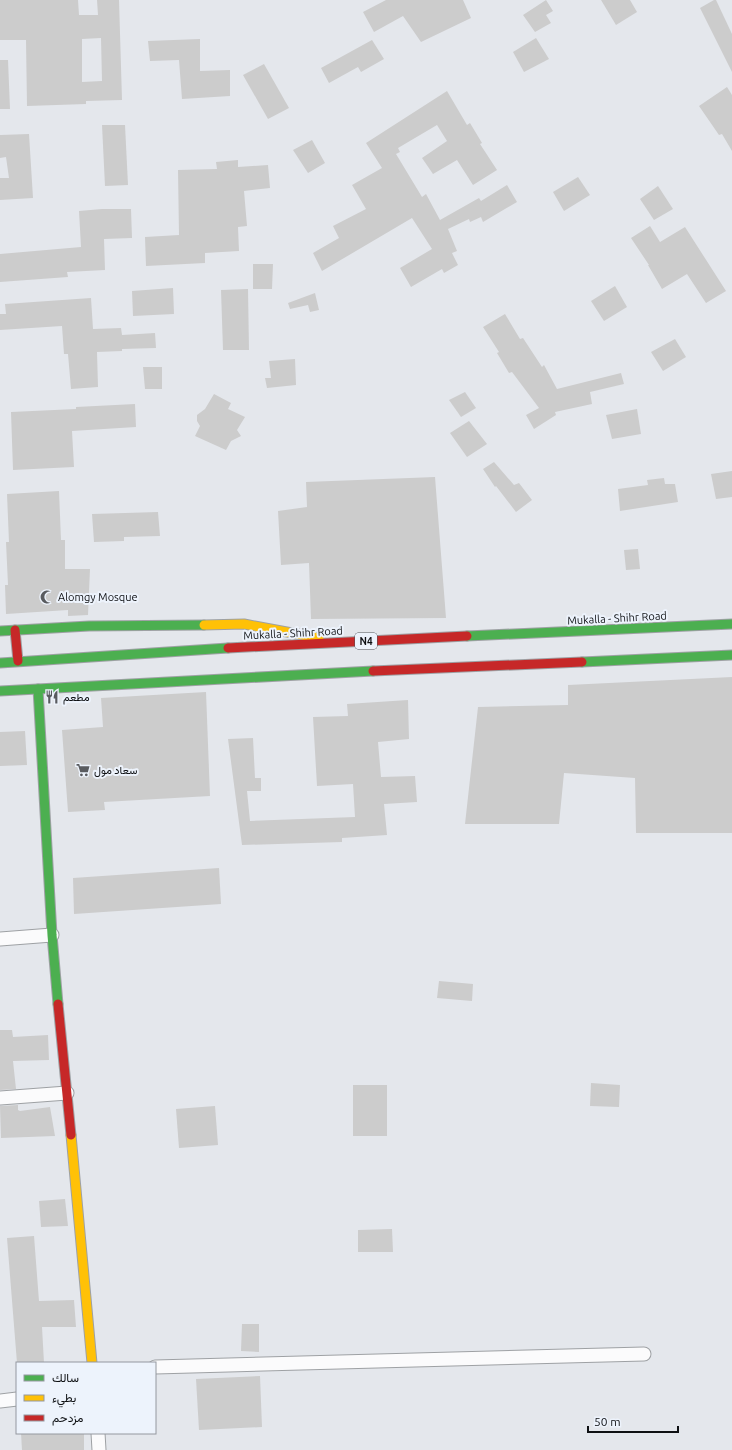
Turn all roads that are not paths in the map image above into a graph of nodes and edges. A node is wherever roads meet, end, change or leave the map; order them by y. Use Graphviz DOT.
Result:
graph roads {
  1 [pos="732,624"];
  2 [pos="15,630"];
  3 [pos="0,631"];
  4 [pos="340,642"];
  5 [pos="732,655"];
  6 [pos="18,661"];
  7 [pos="0,662"];
  8 [pos="38,686"];
  9 [pos="0,692"];
  10 [pos="52,935"];
  11 [pos="0,939"];
  12 [pos="67,1093"];
  13 [pos="0,1098"];
  14 [pos="644,1354"];
  15 [pos="92,1362"];
  16 [pos="156,1367"];
  17 [pos="16,1399"];
  18 [pos="0,1400"];
  19 [pos="98,1434"];
  20 [pos="99,1450"];
  1 -- 4 [label="main road, Mukalla - Shihr Road / N4"];
  2 -- 3 [label="main road"];
  2 -- 4 [label="main road"];
  2 -- 6 [label="main road"];
  4 -- 6 [label="main road, Mukalla - Shihr Road / N4"];
  5 -- 8 [label="main road"];
  6 -- 7 [label="main road, Mukalla - Shihr Road / N4"];
  8 -- 9 [label="main road"];
  8 -- 10 [label="main road"];
  10 -- 11 [label="street"];
  10 -- 12 [label="main road"];
  12 -- 13 [label="street"];
  12 -- 15 [label="main road"];
  14 -- 16 [label="street"];
  17 -- 18 [label="street"];
  19 -- 20 [label="street"];
}
